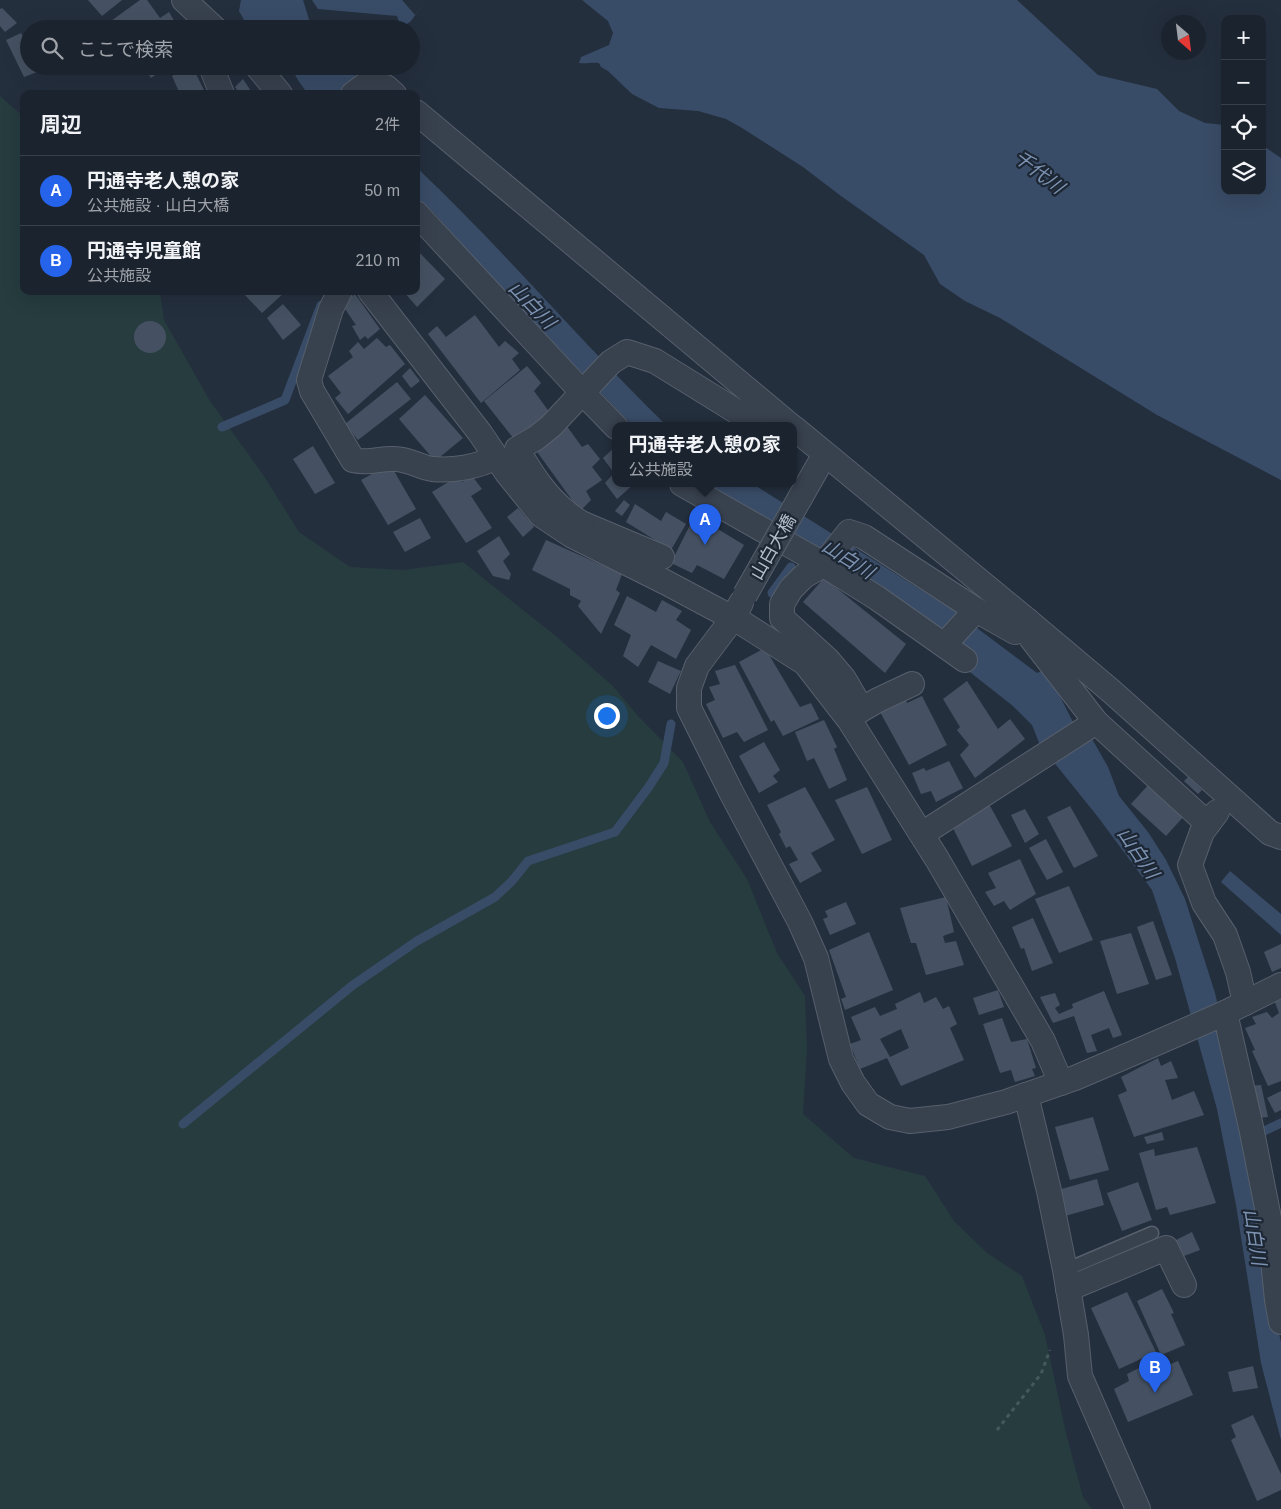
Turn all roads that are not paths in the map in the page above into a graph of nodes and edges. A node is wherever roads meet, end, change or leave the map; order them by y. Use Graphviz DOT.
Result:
graph roads {
  1 [pos="184,0"];
  2 [pos="205,20"];
  3 [pos="215,75"];
  4 [pos="264,75"];
  5 [pos="359,89"];
  6 [pos="220,90"];
  7 [pos="277,90"];
  8 [pos="389,90"];
  9 [pos="420,115"];
  10 [pos="420,217"];
  11 [pos="338,295"];
  12 [pos="373,295"];
  13 [pos="585,389"];
  14 [pos="612,422"];
  15 [pos="754,422"];
  16 [pos="785,422"];
  17 [pos="797,432"];
  18 [pos="825,454"];
  19 [pos="496,457"];
  20 [pos="687,487"];
  21 [pos="579,531"];
  22 [pos="662,557"];
  23 [pos="823,565"];
  24 [pos="976,610"];
  25 [pos="733,618"];
  26 [pos="1028,621"];
  27 [pos="944,645"];
  28 [pos="965,660"];
  29 [pos="912,684"];
  30 [pos="854,713"];
  31 [pos="1090,725"];
  32 [pos="1229,796"];
  33 [pos="1208,824"];
  34 [pos="922,834"];
  35 [pos="1281,837"];
  36 [pos="1281,985"];
  37 [pos="1230,1010"];
  38 [pos="1061,1083"];
  39 [pos="1026,1095"];
  40 [pos="1152,1233"];
  41 [pos="1066,1280"];
  42 [pos="1184,1285"];
  43 [pos="1281,1322"];
  44 [pos="1138,1509"];
  1 -- 2 [label="street"];
  3 -- 6 [label="street"];
  4 -- 7 [label="street"];
  5 -- 8 [label="street"];
  9 -- 16 [label="street"];
  10 -- 13 [label="street"];
  11 -- 19 [label="street"];
  12 -- 19 [label="street"];
  13 -- 14 [label="street"];
  13 -- 15 [label="street"];
  13 -- 21 [label="street"];
  17 -- 18 [label="street"];
  18 -- 25 [label="street, 山白大橋, bridge"];
  18 -- 26 [label="street"];
  19 -- 21 [label="street"];
  20 -- 23 [label="street"];
  21 -- 22 [label="street"];
  21 -- 25 [label="street"];
  23 -- 24 [label="street"];
  23 -- 27 [label="street"];
  23 -- 30 [label="street"];
  24 -- 26 [label="street"];
  24 -- 27 [label="street"];
  25 -- 30 [label="street"];
  25 -- 39 [label="street, 山白大橋"];
  26 -- 31 [label="street"];
  26 -- 32 [label="street"];
  27 -- 28 [label="street"];
  29 -- 30 [label="street"];
  30 -- 34 [label="street"];
  31 -- 33 [label="street"];
  31 -- 34 [label="street"];
  32 -- 33 [label="street"];
  32 -- 35 [label="street"];
  33 -- 37 [label="street"];
  34 -- 38 [label="street"];
  36 -- 37 [label="street, 山白大橋"];
  37 -- 38 [label="street, 山白大橋"];
  37 -- 43 [label="street"];
  38 -- 39 [label="street, 山白大橋"];
  39 -- 41 [label="street"];
  40 -- 41 [label="lane"];
  41 -- 42 [label="street"];
  41 -- 44 [label="street"];
}
